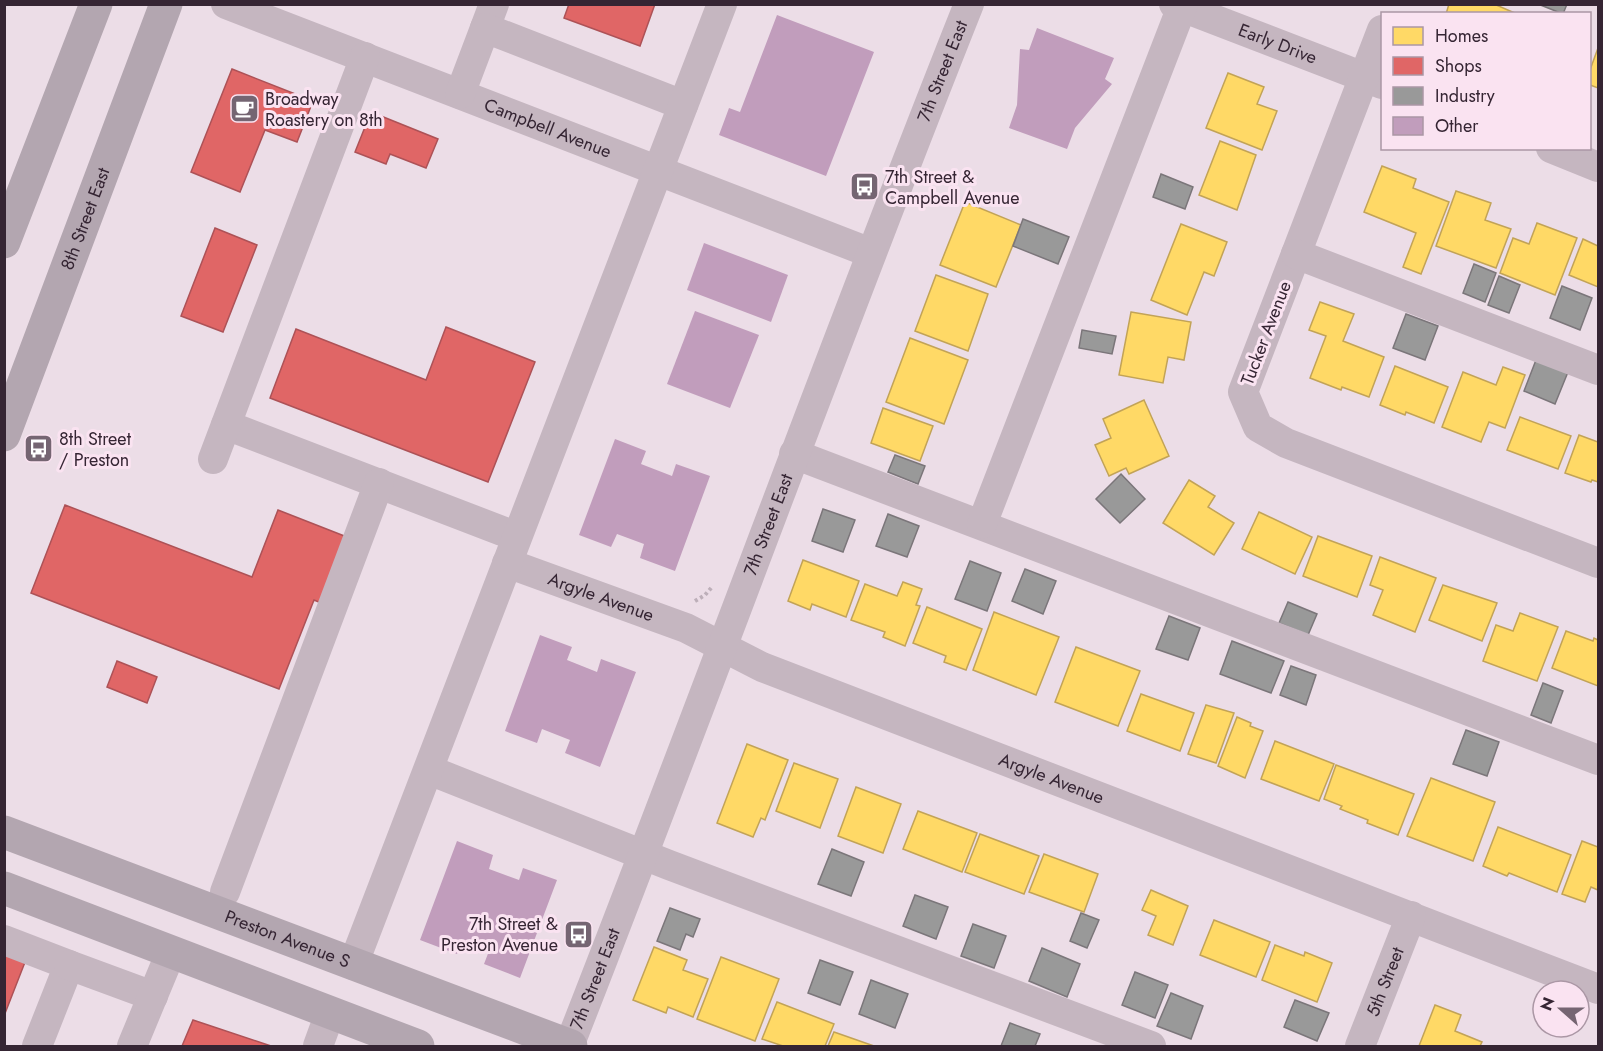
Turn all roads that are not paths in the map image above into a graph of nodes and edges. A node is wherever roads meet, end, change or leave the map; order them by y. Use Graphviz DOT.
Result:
graph roads {
  1 [pos="96,4"];
  2 [pos="166,4"];
  3 [pos="226,4"];
  4 [pos="722,4"];
  5 [pos="969,4"];
  6 [pos="1179,5"];
  7 [pos="490,16"];
  8 [pos="1381,41"];
  9 [pos="365,57"];
  10 [pos="1374,81"];
  11 [pos="460,94"];
  12 [pos="683,105"];
  13 [pos="1556,150"];
  14 [pos="1599,167"];
  15 [pos="659,171"];
  16 [pos="4,242"];
  17 [pos="871,253"];
  18 [pos="1296,254"];
  19 [pos="1599,370"];
  20 [pos="226,425"];
  21 [pos="4,435"];
  22 [pos="794,454"];
  23 [pos="213,459"];
  24 [pos="379,483"];
  25 [pos="982,524"];
  26 [pos="502,531"];
  27 [pos="507,563"];
  28 [pos="1599,563"];
  29 [pos="722,647"];
  30 [pos="1599,760"];
  31 [pos="429,770"];
  32 [pos="4,832"];
  33 [pos="643,855"];
  34 [pos="4,888"];
  35 [pos="225,892"];
  36 [pos="1411,916"];
  37 [pos="4,940"];
  38 [pos="171,952"];
  39 [pos="69,965"];
  40 [pos="353,965"];
  41 [pos="1599,989"];
  42 [pos="153,996"];
  43 [pos="330,1013"];
  44 [pos="570,1046"];
  45 [pos="37,1047"];
  46 [pos="132,1047"];
  47 [pos="318,1047"];
  48 [pos="418,1047"];
  49 [pos="1151,1047"];
  50 [pos="1360,1047"];
  1 -- 16 [label="main road"];
  2 -- 21 [label="main road, 8th Street East"];
  3 -- 9 [label="street, Campbell Avenue"];
  4 -- 12 [label="street"];
  5 -- 17 [label="street, 7th Street East"];
  6 -- 10 [label="street, Early Drive"];
  6 -- 25 [label="street"];
  7 -- 11 [label="street"];
  7 -- 12 [label="street"];
  8 -- 10 [label="street, Tucker Avenue"];
  9 -- 11 [label="street, Campbell Avenue"];
  9 -- 20 [label="street"];
  10 -- 18 [label="street, Tucker Avenue"];
  11 -- 15 [label="street, Campbell Avenue"];
  12 -- 15 [label="street"];
  13 -- 14 [label="street"];
  15 -- 17 [label="street, Campbell Avenue"];
  15 -- 27 [label="street"];
  17 -- 22 [label="street, 7th Street East"];
  18 -- 19 [label="street"];
  18 -- 28 [label="street, Tucker Avenue"];
  20 -- 23 [label="street"];
  20 -- 24 [label="street"];
  22 -- 25 [label="street"];
  22 -- 29 [label="street, 7th Street East"];
  24 -- 26 [label="street"];
  24 -- 35 [label="street"];
  25 -- 30 [label="street"];
  27 -- 29 [label="street, Argyle Avenue"];
  27 -- 31 [label="street"];
  29 -- 33 [label="street, 7th Street East"];
  29 -- 36 [label="street, Argyle Avenue"];
  31 -- 33 [label="street"];
  31 -- 40 [label="street"];
  32 -- 40 [label="main road, Preston Avenue S"];
  33 -- 44 [label="street, 7th Street East"];
  33 -- 49 [label="street"];
  34 -- 38 [label="main road"];
  36 -- 41 [label="street, Argyle Avenue"];
  36 -- 50 [label="street, 5th Street"];
  37 -- 39 [label="street"];
  38 -- 42 [label="street"];
  38 -- 43 [label="main road"];
  39 -- 42 [label="street"];
  39 -- 45 [label="street"];
  40 -- 44 [label="main road, Preston Avenue S"];
  42 -- 46 [label="street"];
  43 -- 47 [label="street"];
  43 -- 48 [label="main road"];
}
